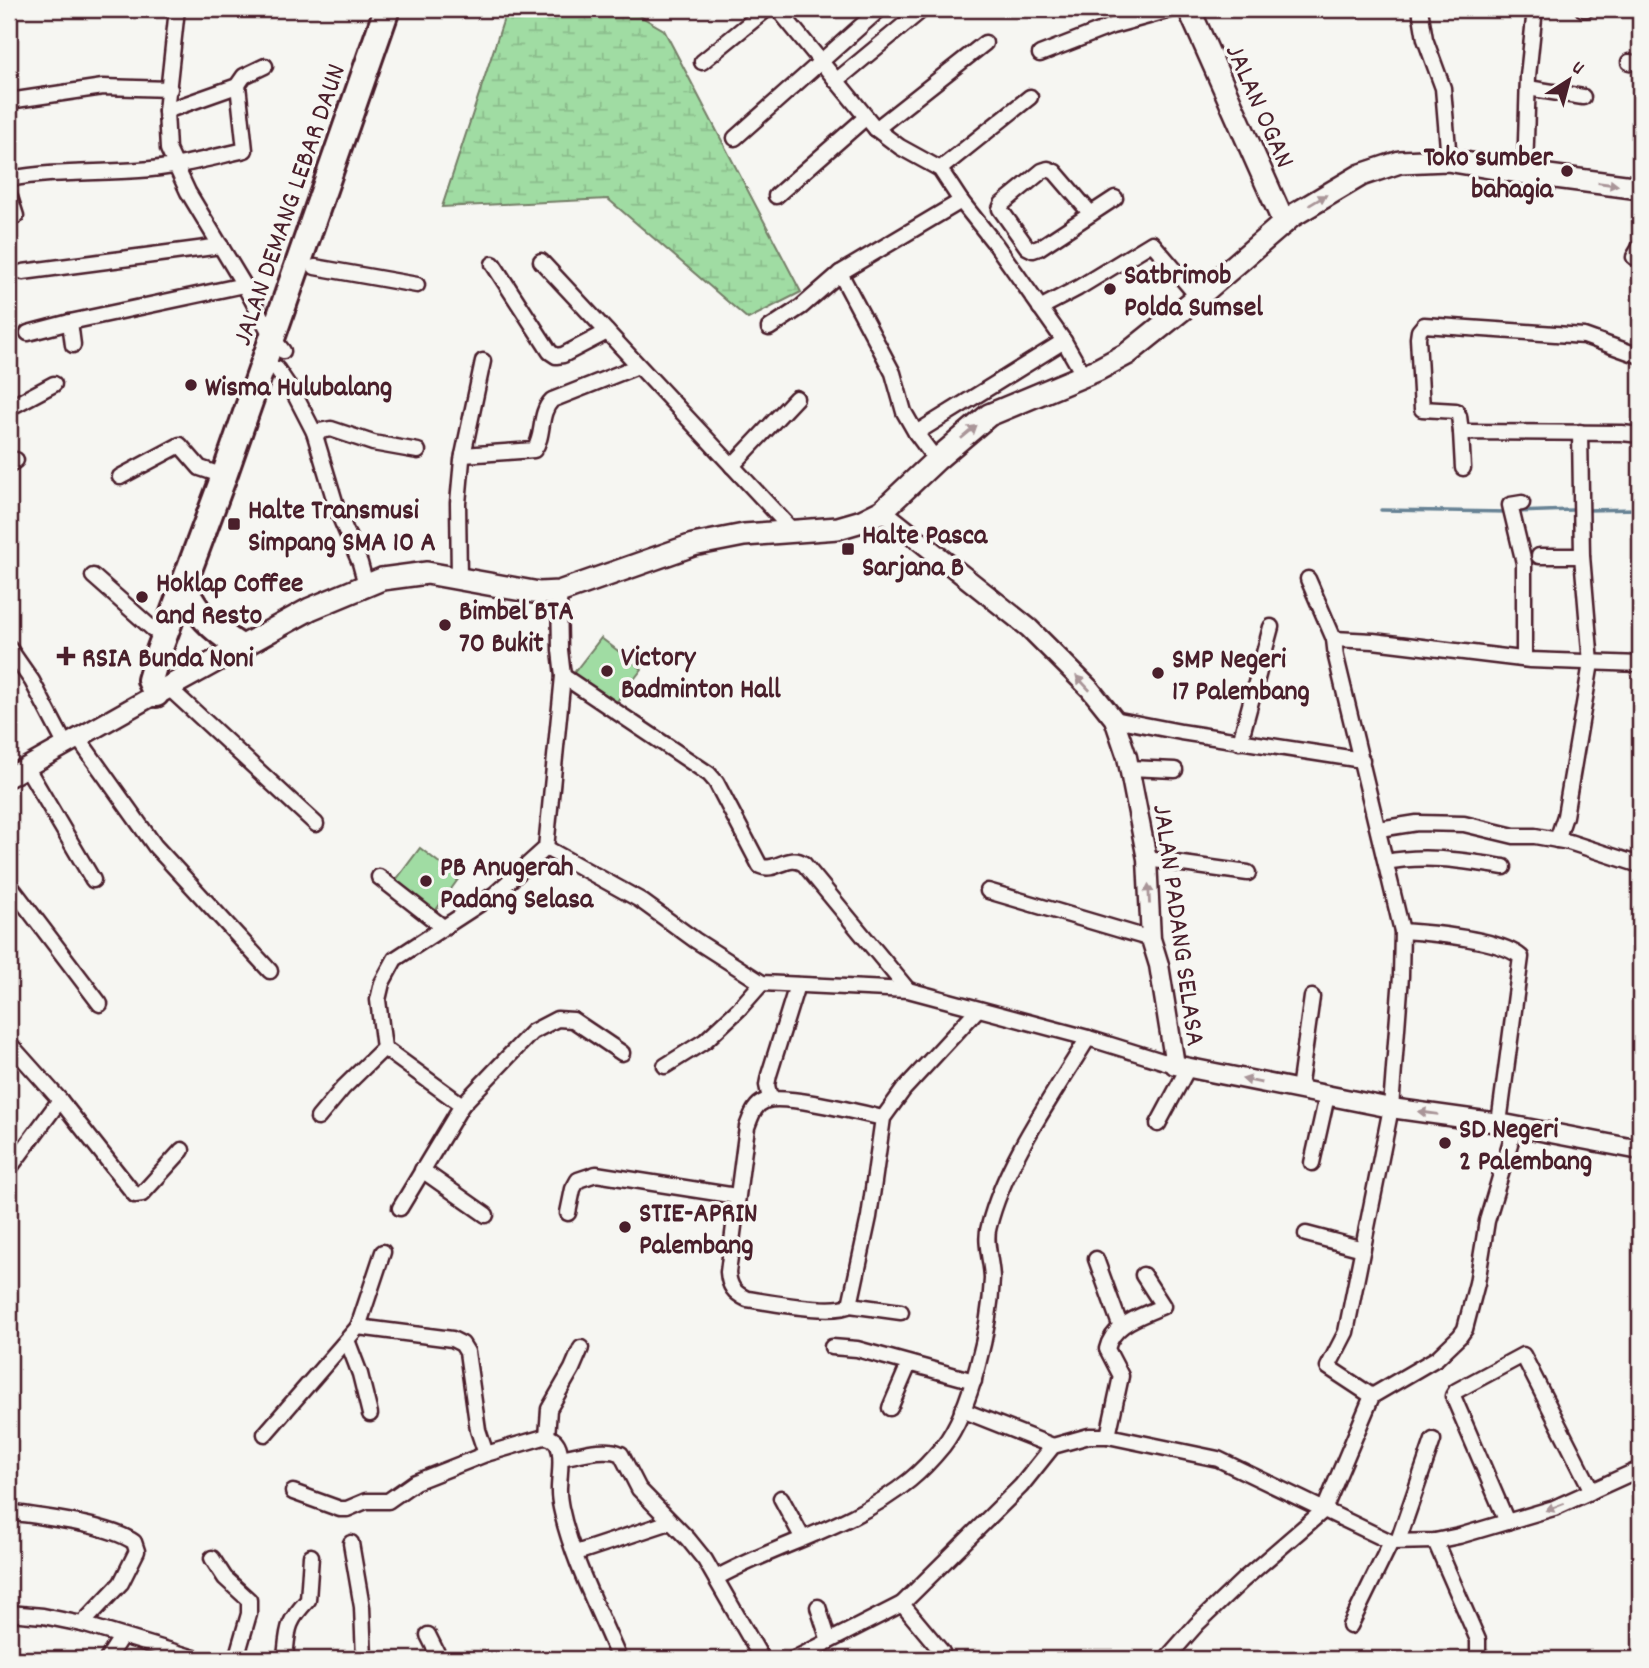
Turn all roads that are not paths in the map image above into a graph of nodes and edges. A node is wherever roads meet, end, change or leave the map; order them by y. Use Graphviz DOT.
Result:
graph roads {
  1 [pos="177,9"];
  2 [pos="387,9"];
  3 [pos="402,9"];
  4 [pos="767,9"];
  5 [pos="778,9"];
  6 [pos="880,9"];
  7 [pos="923,9"];
  8 [pos="1174,9"];
  9 [pos="1189,9"];
  10 [pos="1420,9"];
  11 [pos="1535,9"];
  12 [pos="985,44"];
  13 [pos="1040,54"];
  14 [pos="819,61"];
  15 [pos="702,62"];
  16 [pos="265,66"];
  17 [pos="836,81"];
  18 [pos="239,85"];
  19 [pos="1528,88"];
  20 [pos="170,89"];
  21 [pos="1030,97"];
  22 [pos="1583,97"];
  23 [pos="9,101"];
  24 [pos="166,111"];
  25 [pos="865,118"];
  26 [pos="876,130"];
  27 [pos="735,138"];
  28 [pos="1450,160"];
  29 [pos="176,166"];
  30 [pos="940,169"];
  31 [pos="1525,173"];
  32 [pos="9,179"];
  33 [pos="1640,188"];
  34 [pos="9,194"];
  35 [pos="776,197"];
  36 [pos="1115,198"];
  37 [pos="961,201"];
  38 [pos="1091,214"];
  39 [pos="16,216"];
  40 [pos="1284,223"];
  41 [pos="1015,231"];
  42 [pos="996,245"];
  43 [pos="221,246"];
  44 [pos="541,261"];
  45 [pos="492,264"];
  46 [pos="315,267"];
  47 [pos="23,272"];
  48 [pos="840,273"];
  49 [pos="244,285"];
  50 [pos="417,285"];
  51 [pos="1198,297"];
  52 [pos="1040,308"];
  53 [pos="69,322"];
  54 [pos="769,328"];
  55 [pos="607,332"];
  56 [pos="28,333"];
  57 [pos="1064,341"];
  58 [pos="73,345"];
  59 [pos="277,353"];
  60 [pos="1640,356"];
  61 [pos="483,361"];
  62 [pos="638,366"];
  63 [pos="1084,376"];
  64 [pos="54,384"];
  65 [pos="796,398"];
  66 [pos="9,408"];
  67 [pos="314,432"];
  68 [pos="1461,432"];
  69 [pos="1580,432"];
  70 [pos="916,433"];
  71 [pos="1640,435"];
  72 [pos="418,451"];
  73 [pos="463,455"];
  74 [pos="936,460"];
  75 [pos="732,466"];
  76 [pos="1463,468"];
  77 [pos="224,476"];
  78 [pos="120,477"];
  79 [pos="1522,503"];
  80 [pos="882,511"];
  81 [pos="792,530"];
  82 [pos="1539,556"];
  83 [pos="1582,556"];
  84 [pos="93,576"];
  85 [pos="459,578"];
  86 [pos="1308,579"];
  87 [pos="366,585"];
  88 [pos="559,592"];
  89 [pos="190,598"];
  90 [pos="1271,627"];
  91 [pos="163,639"];
  92 [pos="1334,639"];
  93 [pos="9,648"];
  94 [pos="242,648"];
  95 [pos="1524,659"];
  96 [pos="1591,663"];
  97 [pos="1640,664"];
  98 [pos="563,676"];
  99 [pos="162,691"];
  100 [pos="1114,719"];
  101 [pos="72,742"];
  102 [pos="1240,742"];
  103 [pos="1362,760"];
  104 [pos="27,768"];
  105 [pos="1129,768"];
  106 [pos="1175,769"];
  107 [pos="9,777"];
  108 [pos="316,824"];
  109 [pos="1379,830"];
  110 [pos="1557,840"];
  111 [pos="547,848"];
  112 [pos="1147,859"];
  113 [pos="1386,863"];
  114 [pos="1640,865"];
  115 [pos="1504,867"];
  116 [pos="1248,873"];
  117 [pos="379,877"];
  118 [pos="93,880"];
  119 [pos="9,884"];
  120 [pos="988,891"];
  121 [pos="443,927"];
  122 [pos="1402,930"];
  123 [pos="1151,939"];
  124 [pos="270,971"];
  125 [pos="762,983"];
  126 [pos="797,985"];
  127 [pos="908,990"];
  128 [pos="1312,998"];
  129 [pos="100,1004"];
  130 [pos="978,1009"];
  131 [pos="1087,1038"];
  132 [pos="384,1048"];
  133 [pos="11,1050"];
  134 [pos="622,1053"];
  135 [pos="665,1066"];
  136 [pos="1182,1066"];
  137 [pos="1299,1090"];
  138 [pos="1327,1096"];
  139 [pos="770,1099"];
  140 [pos="60,1100"];
  141 [pos="462,1105"];
  142 [pos="1391,1108"];
  143 [pos="318,1118"];
  144 [pos="883,1118"];
  145 [pos="1158,1124"];
  146 [pos="1507,1125"];
  147 [pos="182,1150"];
  148 [pos="1640,1150"];
  149 [pos="1312,1163"];
  150 [pos="9,1169"];
  151 [pos="422,1170"];
  152 [pos="736,1196"];
  153 [pos="400,1208"];
  154 [pos="568,1213"];
  155 [pos="486,1215"];
  156 [pos="1306,1234"];
  157 [pos="1363,1249"];
  158 [pos="383,1252"];
  159 [pos="1096,1259"];
  160 [pos="1143,1275"];
  161 [pos="850,1305"];
  162 [pos="901,1312"];
  163 [pos="1120,1325"];
  164 [pos="358,1327"];
  165 [pos="347,1339"];
  166 [pos="832,1347"];
  167 [pos="581,1348"];
  168 [pos="909,1364"];
  169 [pos="974,1381"];
  170 [pos="1371,1396"];
  171 [pos="890,1408"];
  172 [pos="962,1410"];
  173 [pos="370,1414"];
  174 [pos="265,1434"];
  175 [pos="1108,1436"];
  176 [pos="547,1437"];
  177 [pos="1433,1440"];
  178 [pos="1053,1446"];
  179 [pos="486,1454"];
  180 [pos="561,1458"];
  181 [pos="1640,1469"];
  182 [pos="1592,1491"];
  183 [pos="293,1492"];
  184 [pos="781,1498"];
  185 [pos="1324,1510"];
  186 [pos="9,1512"];
  187 [pos="670,1522"];
  188 [pos="1507,1522"];
  189 [pos="802,1537"];
  190 [pos="1394,1541"];
  191 [pos="1435,1541"];
  192 [pos="351,1543"];
  193 [pos="576,1553"];
  194 [pos="311,1556"];
  195 [pos="212,1558"];
  196 [pos="716,1578"];
  197 [pos="902,1604"];
  198 [pos="818,1607"];
  199 [pos="9,1613"];
  200 [pos="82,1624"];
  201 [pos="1350,1626"];
  202 [pos="428,1635"];
  203 [pos="121,1637"];
  204 [pos="829,1641"];
  205 [pos="942,1652"];
  206 [pos="107,1659"];
  207 [pos="198,1659"];
  208 [pos="236,1659"];
  209 [pos="285,1659"];
  210 [pos="364,1659"];
  211 [pos="440,1659"];
  212 [pos="619,1659"];
  213 [pos="762,1659"];
  214 [pos="794,1659"];
  215 [pos="1166,1659"];
  216 [pos="1478,1659"];
  1 -- 20 [label="street"];
  2 -- 59 [label="highway, JALAN DEMANG LEBAR DAUN"];
  3 -- 46 [label="highway, JALAN DEMANG LEBAR DAUN"];
  4 -- 15 [label="street"];
  5 -- 14 [label="street"];
  6 -- 14 [label="street"];
  7 -- 17 [label="street"];
  8 -- 13 [label="street"];
  9 -- 40 [label="main road, JALAN OGAN"];
  10 -- 28 [label="street"];
  11 -- 19 [label="street"];
  12 -- 26 [label="street"];
  14 -- 17 [label="street"];
  14 -- 27 [label="street"];
  16 -- 18 [label="street"];
  17 -- 25 [label="street"];
  18 -- 24 [label="street"];
  18 -- 29 [label="street"];
  19 -- 22 [label="street"];
  19 -- 31 [label="street"];
  20 -- 23 [label="street"];
  20 -- 24 [label="street"];
  21 -- 30 [label="street"];
  24 -- 29 [label="street"];
  25 -- 26 [label="street"];
  25 -- 35 [label="street"];
  26 -- 30 [label="street"];
  28 -- 31 [label="main road"];
  40 -- 28 [label="main road, one-way"];
  29 -- 32 [label="street"];
  29 -- 43 [label="street"];
  30 -- 37 [label="street"];
  31 -- 33 [label="main road, one-way"];
  34 -- 39 [label="street"];
  36 -- 38 [label="street"];
  37 -- 42 [label="street"];
  37 -- 48 [label="street"];
  38 -- 41 [label="street"];
  38 -- 41 [label="street"];
  40 -- 51 [label="main road"];
  41 -- 42 [label="street"];
  42 -- 52 [label="street"];
  43 -- 47 [label="street"];
  43 -- 49 [label="street"];
  44 -- 55 [label="street"];
  45 -- 55 [label="street"];
  46 -- 50 [label="street"];
  46 -- 59 [label="highway, JALAN DEMANG LEBAR DAUN"];
  48 -- 54 [label="street"];
  48 -- 70 [label="street"];
  49 -- 53 [label="street"];
  49 -- 59 [label="street"];
  51 -- 52 [label="street"];
  51 -- 63 [label="main road"];
  52 -- 57 [label="street"];
  53 -- 56 [label="street"];
  53 -- 58 [label="street"];
  55 -- 62 [label="street"];
  57 -- 63 [label="street"];
  57 -- 70 [label="street"];
  59 -- 67 [label="street"];
  59 -- 77 [label="highway, JALAN DEMANG LEBAR DAUN"];
  59 -- 89 [label="highway, JALAN DEMANG LEBAR DAUN"];
  60 -- 68 [label="street"];
  61 -- 73 [label="street"];
  62 -- 73 [label="street"];
  62 -- 75 [label="street"];
  74 -- 63 [label="main road, one-way"];
  64 -- 66 [label="street"];
  65 -- 75 [label="street"];
  67 -- 72 [label="street"];
  67 -- 87 [label="street"];
  68 -- 69 [label="street"];
  68 -- 76 [label="street"];
  69 -- 71 [label="street"];
  69 -- 83 [label="street"];
  70 -- 74 [label="street"];
  73 -- 85 [label="street"];
  74 -- 80 [label="main road"];
  75 -- 81 [label="street"];
  77 -- 78 [label="street"];
  77 -- 91 [label="highway, JALAN DEMANG LEBAR DAUN"];
  79 -- 95 [label="street"];
  80 -- 81 [label="main road"];
  100 -- 80 [label="street, JALAN PADANG SELASA, one-way"];
  81 -- 88 [label="main road"];
  82 -- 83 [label="street"];
  83 -- 96 [label="street"];
  84 -- 91 [label="street"];
  85 -- 87 [label="main road"];
  85 -- 88 [label="main road"];
  86 -- 92 [label="street"];
  87 -- 94 [label="main road"];
  88 -- 98 [label="street"];
  89 -- 94 [label="highway"];
  89 -- 99 [label="highway, JALAN DEMANG LEBAR DAUN"];
  90 -- 102 [label="street"];
  91 -- 99 [label="highway, JALAN DEMANG LEBAR DAUN"];
  92 -- 95 [label="street"];
  92 -- 103 [label="street"];
  93 -- 101 [label="street"];
  94 -- 99 [label="main road"];
  95 -- 96 [label="street"];
  96 -- 97 [label="street"];
  96 -- 110 [label="street"];
  98 -- 111 [label="street"];
  98 -- 127 [label="street"];
  99 -- 101 [label="street"];
  99 -- 108 [label="street"];
  100 -- 102 [label="street"];
  100 -- 105 [label="street, JALAN PADANG SELASA"];
  101 -- 104 [label="street"];
  101 -- 124 [label="street"];
  102 -- 103 [label="street"];
  103 -- 109 [label="street"];
  104 -- 107 [label="street"];
  104 -- 118 [label="street"];
  105 -- 106 [label="street"];
  105 -- 112 [label="street, JALAN PADANG SELASA"];
  109 -- 110 [label="street"];
  109 -- 113 [label="street"];
  110 -- 114 [label="street"];
  111 -- 121 [label="street"];
  111 -- 125 [label="street"];
  112 -- 116 [label="street"];
  123 -- 112 [label="street, JALAN PADANG SELASA, one-way"];
  113 -- 115 [label="street"];
  113 -- 122 [label="street"];
  117 -- 121 [label="street"];
  119 -- 129 [label="street"];
  120 -- 123 [label="street"];
  121 -- 132 [label="street"];
  122 -- 142 [label="street"];
  122 -- 146 [label="street"];
  123 -- 136 [label="street, JALAN PADANG SELASA"];
  125 -- 126 [label="street"];
  125 -- 135 [label="street"];
  126 -- 127 [label="street"];
  126 -- 139 [label="street"];
  127 -- 130 [label="street"];
  128 -- 137 [label="street"];
  130 -- 131 [label="street"];
  130 -- 144 [label="street"];
  131 -- 136 [label="street"];
  131 -- 169 [label="street"];
  132 -- 141 [label="street"];
  132 -- 143 [label="street"];
  133 -- 140 [label="street"];
  134 -- 141 [label="street"];
  137 -- 136 [label="street, JALAN PADANG SELASA, one-way"];
  136 -- 145 [label="street"];
  137 -- 138 [label="street, JALAN PADANG SELASA"];
  138 -- 142 [label="street, JALAN PADANG SELASA"];
  138 -- 149 [label="street"];
  139 -- 144 [label="street"];
  139 -- 152 [label="street"];
  140 -- 147 [label="street"];
  140 -- 150 [label="street"];
  141 -- 151 [label="street"];
  146 -- 142 [label="street, JALAN PADANG SELASA, one-way"];
  142 -- 157 [label="street"];
  144 -- 161 [label="street"];
  146 -- 148 [label="street, JALAN PADANG SELASA"];
  146 -- 170 [label="street"];
  151 -- 153 [label="street"];
  151 -- 155 [label="street"];
  152 -- 154 [label="street"];
  152 -- 161 [label="street"];
  156 -- 157 [label="street"];
  157 -- 170 [label="street"];
  158 -- 164 [label="street"];
  159 -- 163 [label="street"];
  160 -- 163 [label="street"];
  161 -- 162 [label="street"];
  163 -- 175 [label="street"];
  164 -- 165 [label="street"];
  164 -- 179 [label="street"];
  165 -- 173 [label="street"];
  165 -- 174 [label="street"];
  166 -- 168 [label="street"];
  167 -- 176 [label="street"];
  168 -- 169 [label="street"];
  168 -- 171 [label="street"];
  169 -- 172 [label="street"];
  170 -- 185 [label="street"];
  172 -- 178 [label="street"];
  172 -- 189 [label="street"];
  175 -- 178 [label="street"];
  175 -- 185 [label="street"];
  176 -- 179 [label="street"];
  176 -- 180 [label="street"];
  177 -- 190 [label="street"];
  178 -- 197 [label="street"];
  179 -- 183 [label="street"];
  180 -- 187 [label="street"];
  180 -- 193 [label="street"];
  181 -- 182 [label="street"];
  182 -- 188 [label="street, one-way"];
  182 -- 188 [label="street"];
  184 -- 189 [label="street"];
  185 -- 190 [label="street"];
  185 -- 215 [label="street"];
  186 -- 200 [label="street"];
  187 -- 193 [label="street"];
  187 -- 196 [label="street"];
  188 -- 191 [label="street"];
  189 -- 196 [label="street"];
  190 -- 191 [label="street"];
  190 -- 201 [label="street"];
  191 -- 216 [label="street"];
  192 -- 210 [label="street"];
  193 -- 212 [label="street"];
  194 -- 209 [label="street"];
  195 -- 208 [label="street"];
  196 -- 213 [label="street"];
  197 -- 204 [label="street"];
  197 -- 205 [label="street"];
  198 -- 204 [label="street"];
  199 -- 200 [label="street"];
  200 -- 203 [label="street"];
  202 -- 211 [label="street"];
  203 -- 206 [label="street"];
  203 -- 207 [label="street"];
  204 -- 214 [label="street"];
}
